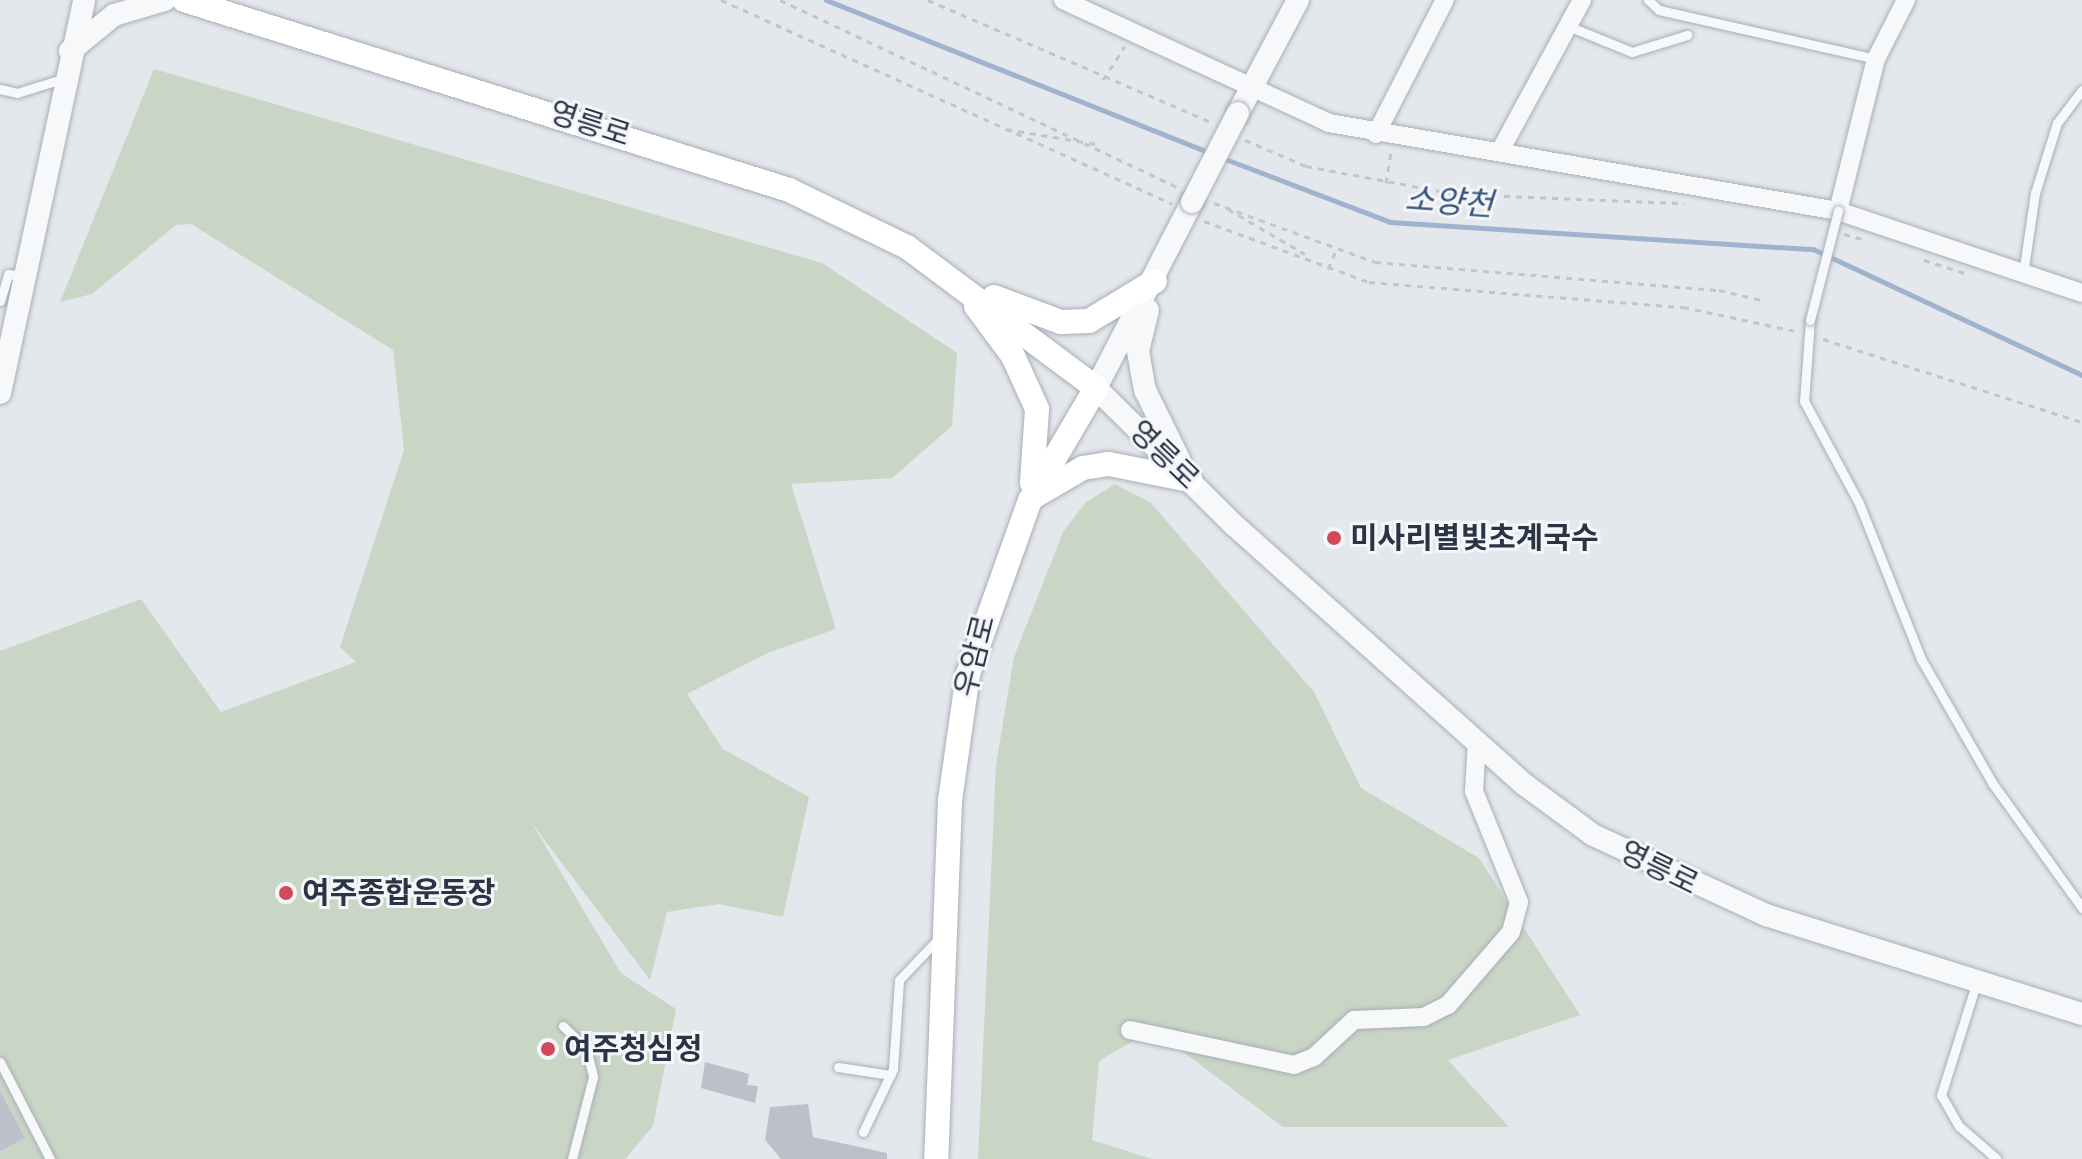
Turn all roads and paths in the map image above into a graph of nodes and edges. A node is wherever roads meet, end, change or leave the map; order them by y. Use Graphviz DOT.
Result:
graph roads {
  1 [pos="84,0"];
  2 [pos="165,0"];
  3 [pos="184,0"];
  4 [pos="721,0"];
  5 [pos="780,0"];
  6 [pos="1063,0"];
  7 [pos="1298,0"];
  8 [pos="1445,0"];
  9 [pos="1582,0"];
  10 [pos="1648,0"];
  11 [pos="1906,0"];
  12 [pos="1096,7"];
  13 [pos="1568,26"];
  14 [pos="1134,32"];
  15 [pos="1687,35"];
  16 [pos="69,52"];
  17 [pos="1876,59"];
  18 [pos="62,79"];
  19 [pos="1103,80"];
  20 [pos="1252,88"];
  21 [pos="0,89"];
  22 [pos="2082,90"];
  23 [pos="1002,129"];
  24 [pos="1385,136"];
  25 [pos="1098,144"];
  26 [pos="1500,151"];
  27 [pos="1386,183"];
  28 [pos="1195,201"];
  29 [pos="1228,209"];
  30 [pos="1838,211"];
  31 [pos="1337,248"];
  32 [pos="1307,257"];
  33 [pos="1328,269"];
  34 [pos="2023,274"];
  35 [pos="25,276"];
  36 [pos="955,279"];
  37 [pos="1155,281"];
  38 [pos="2082,293"];
  39 [pos="0,301"];
  40 [pos="1766,301"];
  41 [pos="1808,335"];
  42 [pos="1096,388"];
  43 [pos="0,393"];
  44 [pos="2082,422"];
  45 [pos="1190,480"];
  46 [pos="1030,500"];
  47 [pos="1477,742"];
  48 [pos="2082,908"];
  49 [pos="945,932"];
  50 [pos="1977,981"];
  51 [pos="2082,1014"];
  52 [pos="563,1026"];
  53 [pos="1130,1030"];
  54 [pos="0,1062"];
  55 [pos="838,1067"];
  56 [pos="890,1075"];
  57 [pos="863,1132"];
  58 [pos="50,1159"];
  59 [pos="572,1159"];
  60 [pos="936,1159"];
  61 [pos="1997,1159"];
  1 -- 16 [label="street"];
  2 -- 16 [label="street"];
  3 -- 36 [label="main road, 영릉로"];
  4 -- 23 [label="path"];
  5 -- 25 [label="path"];
  6 -- 12 [label="street"];
  7 -- 20 [label="street"];
  8 -- 24 [label="street"];
  9 -- 13 [label="street"];
  10 -- 17 [label="lane"];
  11 -- 17 [label="street"];
  12 -- 14 [label="street"];
  13 -- 15 [label="lane"];
  13 -- 26 [label="street"];
  14 -- 19 [label="path"];
  14 -- 20 [label="street"];
  16 -- 18 [label="street"];
  17 -- 30 [label="street"];
  18 -- 21 [label="lane"];
  18 -- 35 [label="street"];
  20 -- 24 [label="street"];
  20 -- 28 [label="street, 우암로, bridge"];
  22 -- 34 [label="lane"];
  23 -- 25 [label="path"];
  23 -- 28 [label="path"];
  24 -- 26 [label="street"];
  24 -- 27 [label="path"];
  25 -- 28 [label="path"];
  26 -- 30 [label="street"];
  28 -- 29 [label="path"];
  28 -- 32 [label="path"];
  28 -- 37 [label="street, 우암로"];
  29 -- 31 [label="path"];
  29 -- 32 [label="path"];
  30 -- 34 [label="street"];
  30 -- 41 [label="lane, bridge"];
  31 -- 33 [label="path"];
  31 -- 40 [label="path"];
  32 -- 33 [label="path"];
  33 -- 41 [label="path"];
  34 -- 38 [label="street"];
  35 -- 39 [label="lane"];
  35 -- 43 [label="street"];
  36 -- 37 [label="main road"];
  36 -- 42 [label="main road, 영릉로"];
  36 -- 46 [label="main road"];
  37 -- 42 [label="street, 우암로"];
  37 -- 45 [label="street"];
  41 -- 44 [label="path"];
  41 -- 48 [label="lane"];
  42 -- 45 [label="street, 영릉로"];
  42 -- 46 [label="main road, 우암로"];
  45 -- 46 [label="main road"];
  45 -- 47 [label="street, 영릉로"];
  46 -- 49 [label="main road, 우암로"];
  47 -- 50 [label="street, 영릉로"];
  47 -- 53 [label="street"];
  49 -- 56 [label="lane"];
  49 -- 60 [label="main road, 우암로"];
  50 -- 51 [label="street, 영릉로"];
  50 -- 61 [label="lane"];
  52 -- 59 [label="lane"];
  54 -- 58 [label="lane"];
  55 -- 56 [label="lane"];
  56 -- 57 [label="lane"];
}
